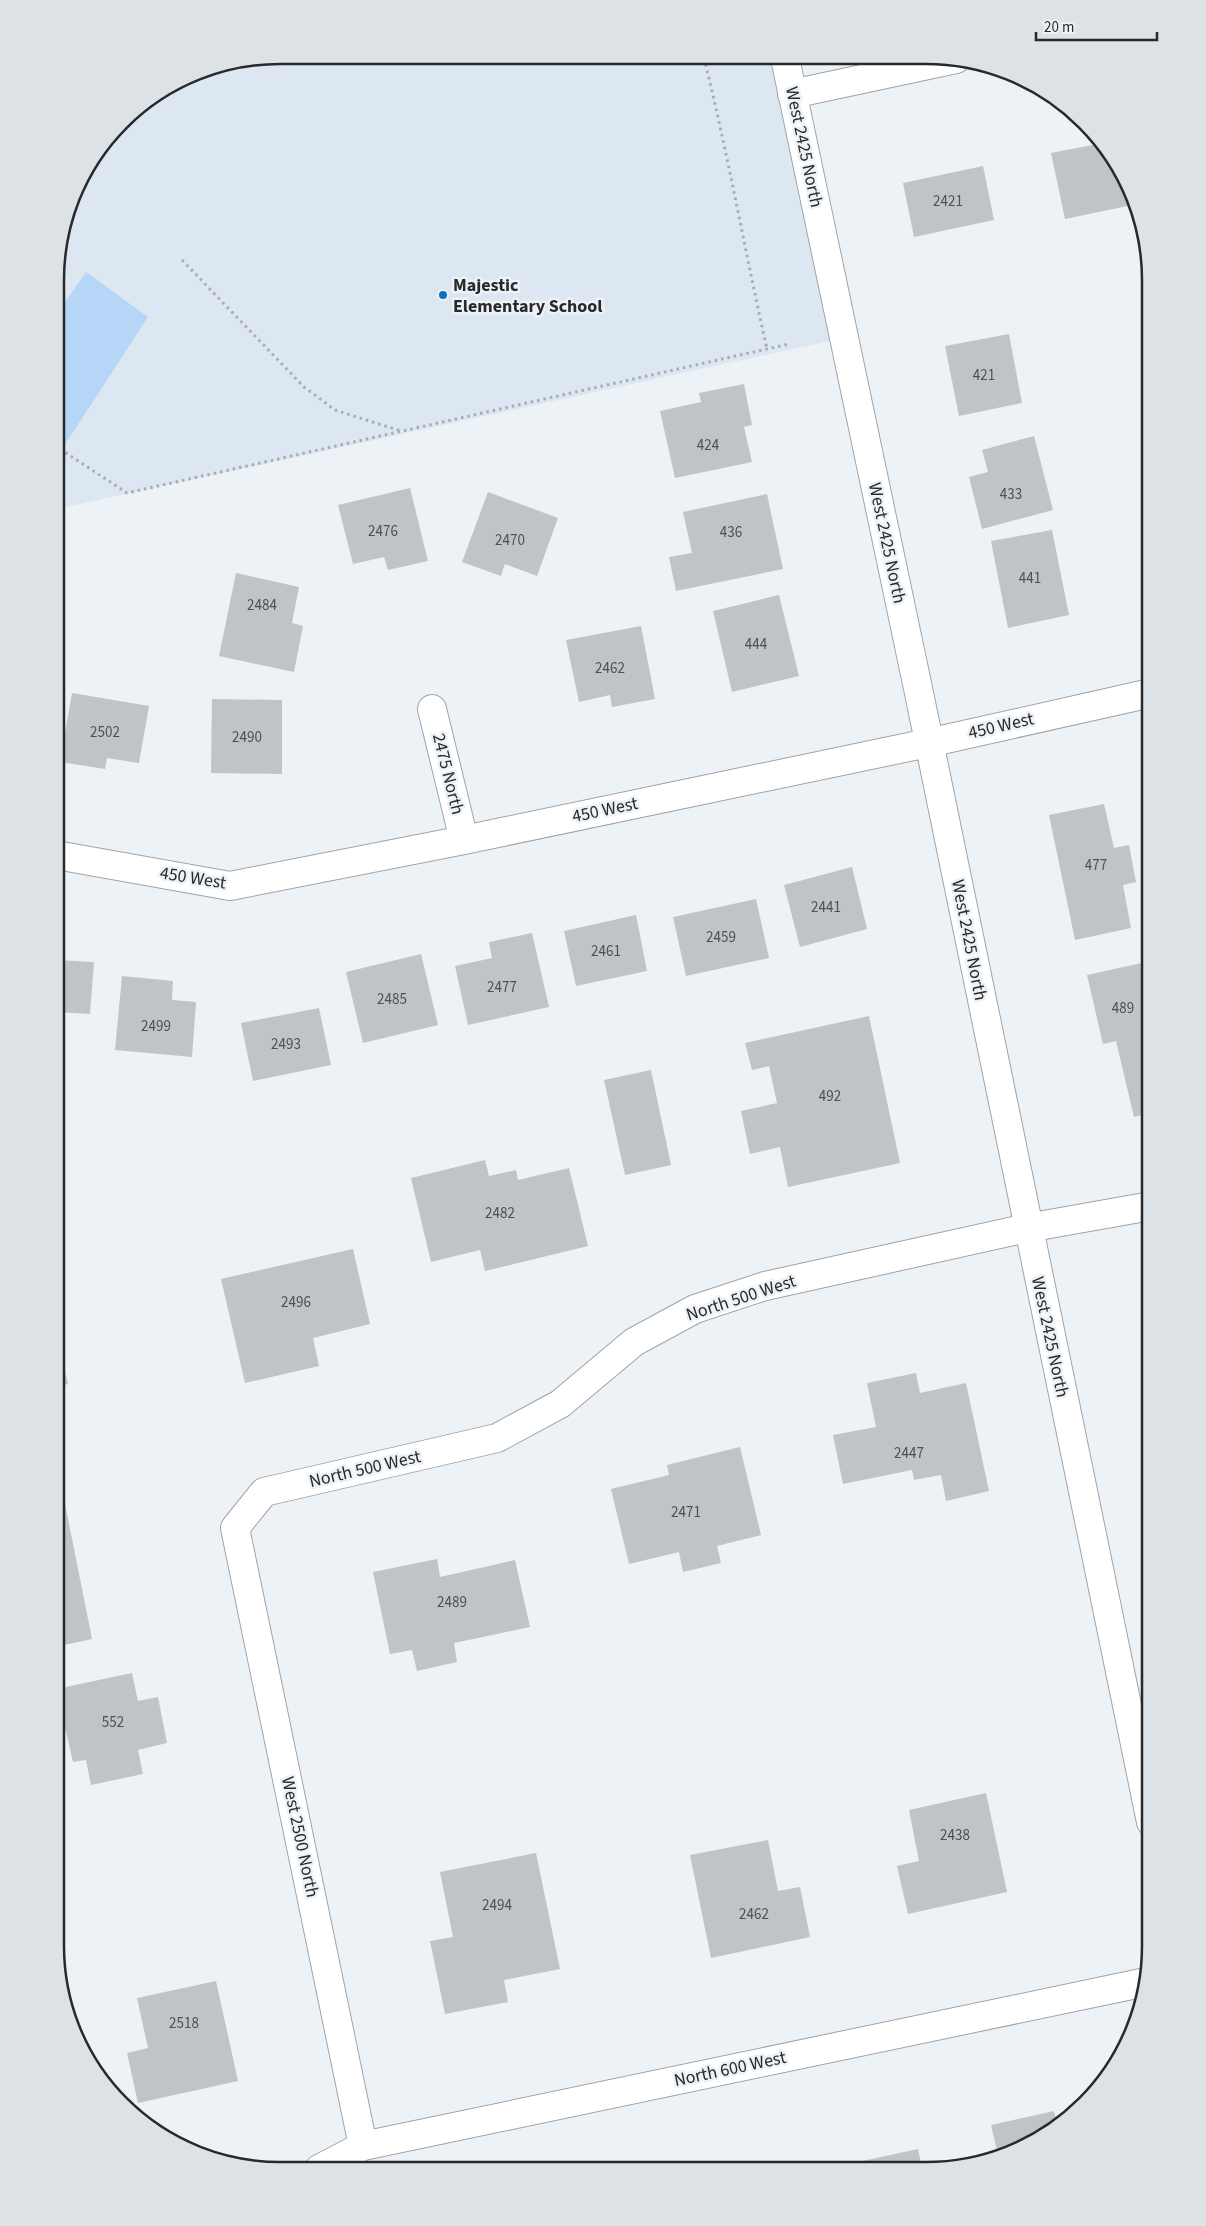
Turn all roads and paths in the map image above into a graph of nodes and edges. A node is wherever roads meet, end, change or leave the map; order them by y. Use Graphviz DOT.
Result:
graph roads {
  1 [pos="705,64"];
  2 [pos="786,64"];
  3 [pos="933,64"];
  4 [pos="792,94"];
  5 [pos="182,260"];
  6 [pos="789,344"];
  7 [pos="767,349"];
  8 [pos="402,431"];
  9 [pos="64,452"];
  10 [pos="1142,695"];
  11 [pos="432,709"];
  12 [pos="928,742"];
  13 [pos="464,840"];
  14 [pos="64,856"];
  15 [pos="1142,1208"];
  16 [pos="1027,1228"];
  17 [pos="235,1528"];
  18 [pos="1142,1783"];
  19 [pos="1139,1984"];
  20 [pos="363,2146"];
  21 [pos="332,2162"];
  1 -- 7 [label="path"];
  2 -- 4 [label="street, West 2425 North"];
  3 -- 4 [label="street"];
  4 -- 12 [label="street, West 2425 North"];
  5 -- 8 [label="path"];
  6 -- 7 [label="path"];
  7 -- 8 [label="path"];
  8 -- 9 [label="path"];
  10 -- 12 [label="street, 450 West"];
  11 -- 13 [label="street, 2475 North"];
  12 -- 13 [label="street, 450 West"];
  12 -- 16 [label="street, West 2425 North"];
  13 -- 14 [label="street, 450 West"];
  15 -- 16 [label="street, North 500 West"];
  16 -- 17 [label="street, North 500 West"];
  16 -- 18 [label="street, West 2425 North"];
  17 -- 20 [label="street, West 2500 North"];
  19 -- 20 [label="street, North 600 West"];
  20 -- 21 [label="street, North 600 West"];
}
